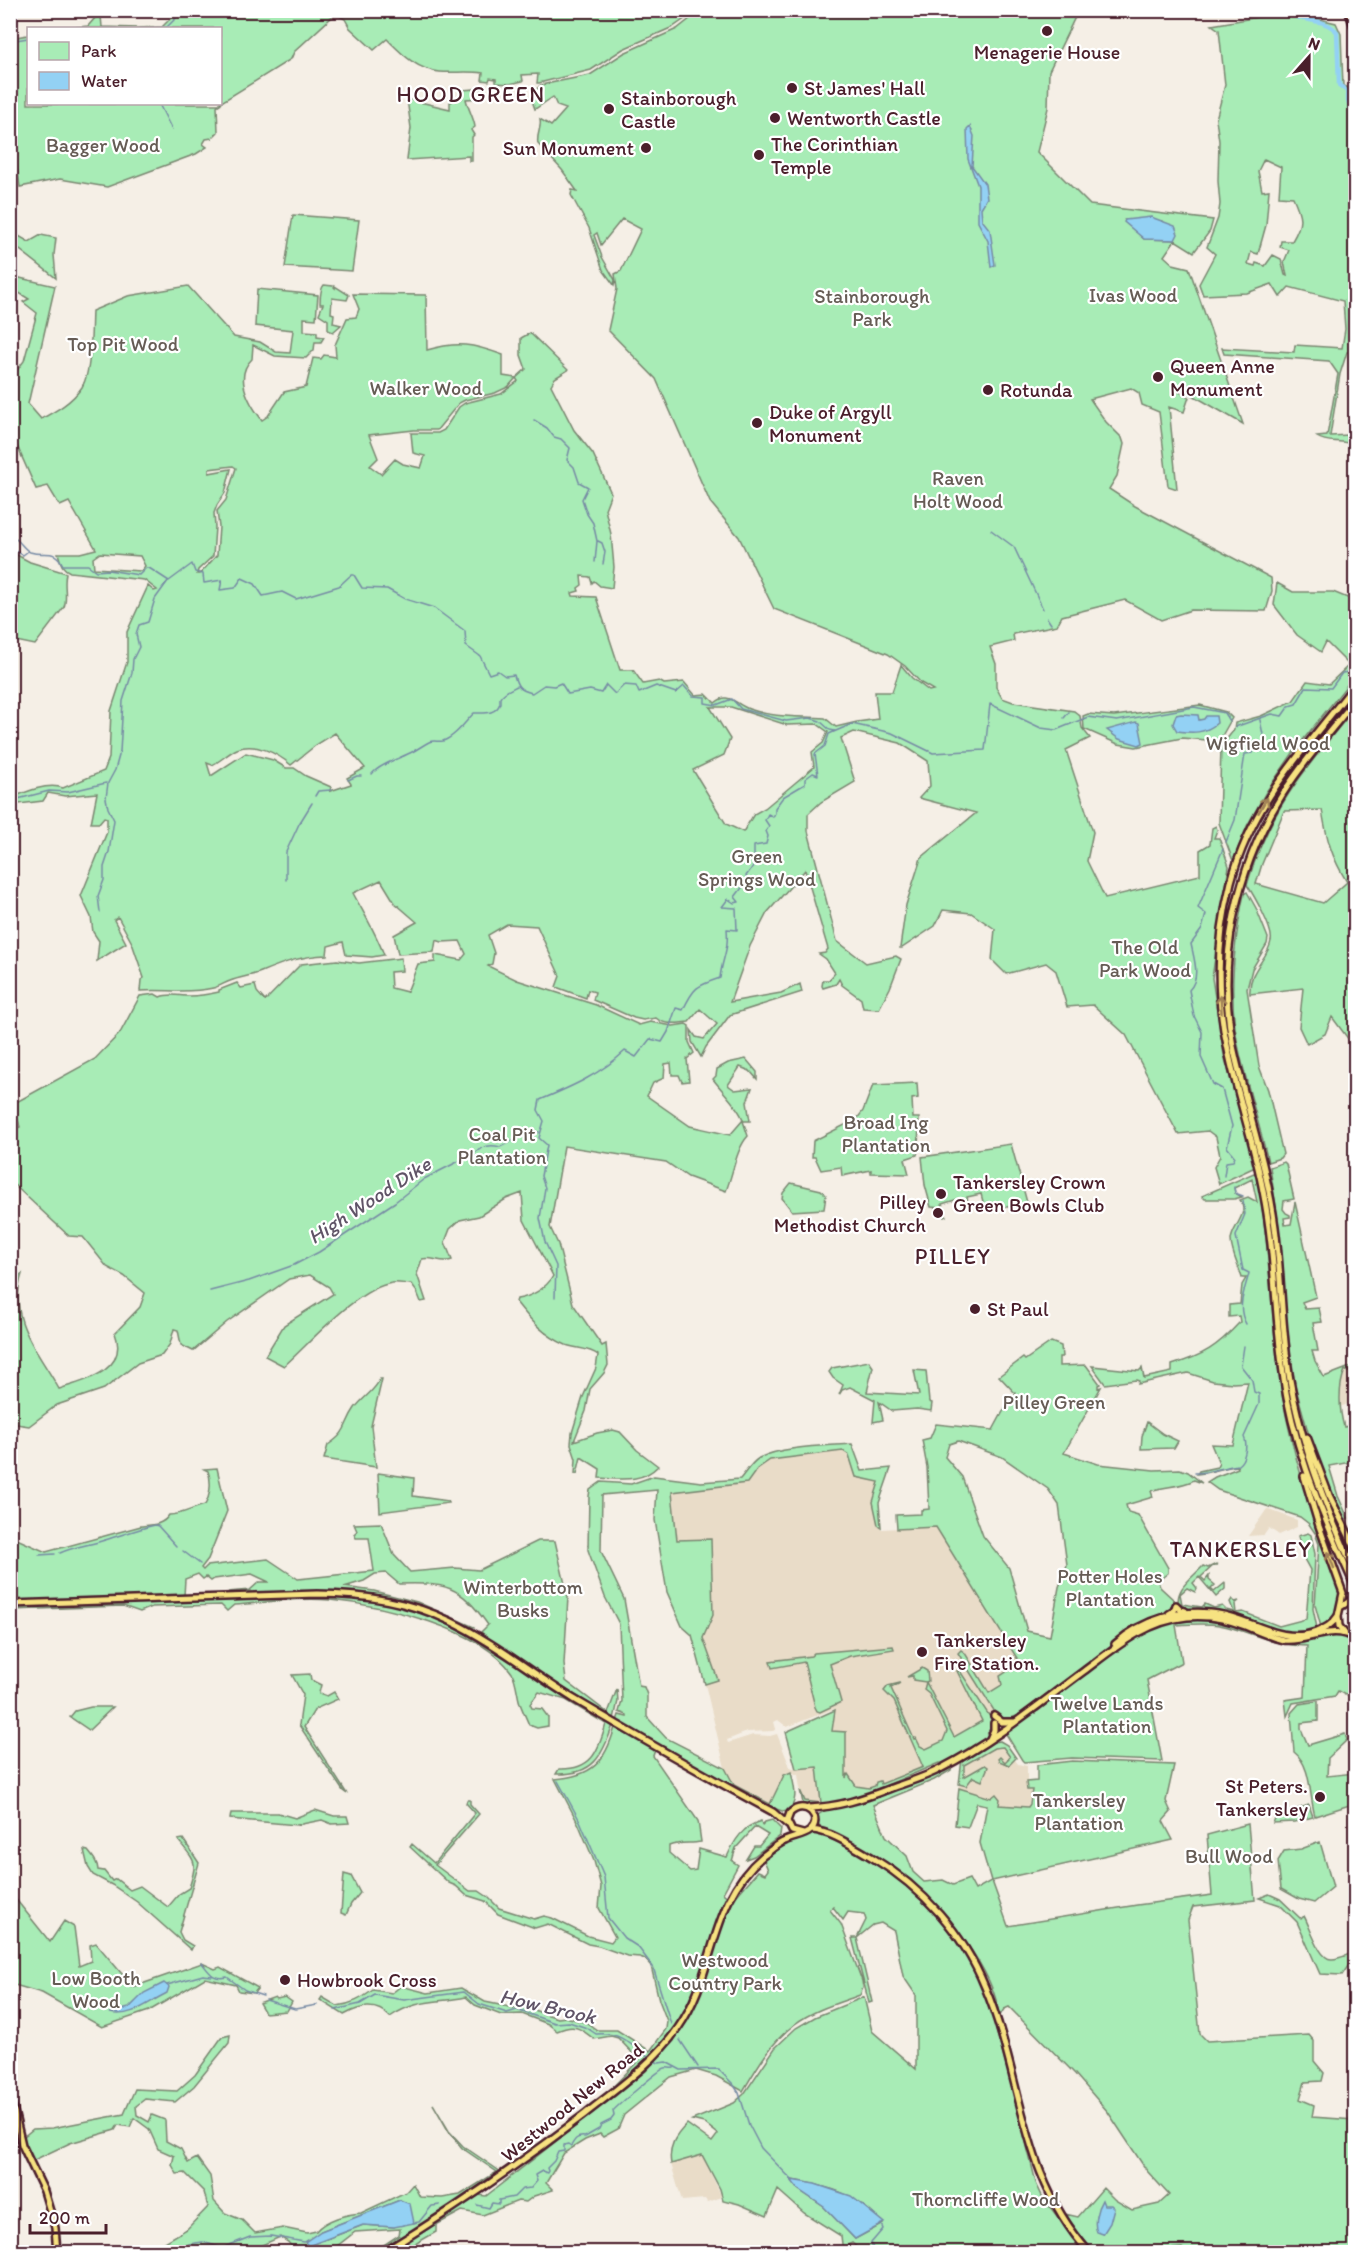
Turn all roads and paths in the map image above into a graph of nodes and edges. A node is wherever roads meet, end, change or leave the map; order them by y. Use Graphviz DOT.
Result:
graph roads {
  1 [pos="1348,10"];
  2 [pos="1356,32"];
  3 [pos="1356,683"];
  4 [pos="1356,699"];
  5 [pos="1299,1419"];
  6 [pos="1298,1442"];
  7 [pos="1356,1550"];
  8 [pos="1356,1574"];
  9 [pos="1356,1589"];
  10 [pos="1356,1597"];
  11 [pos="10,1604"];
  12 [pos="1341,1607"];
  13 [pos="1202,1615"];
  14 [pos="1177,1616"];
  15 [pos="1338,1616"];
  16 [pos="1155,1620"];
  17 [pos="1327,1630"];
  18 [pos="1345,1634"];
  19 [pos="1355,1638"];
  20 [pos="1103,1656"];
  21 [pos="993,1716"];
  22 [pos="1016,1721"];
  23 [pos="994,1723"];
  24 [pos="990,1740"];
  25 [pos="807,1808"];
  26 [pos="824,1808"];
  27 [pos="773,1812"];
  28 [pos="790,1813"];
  29 [pos="814,1821"];
  30 [pos="789,1827"];
  31 [pos="811,1830"];
  32 [pos="822,1832"];
  33 [pos="803,1834"];
  34 [pos="784,1841"];
  35 [pos="10,2094"];
  36 [pos="57,2253"];
  37 [pos="384,2253"];
  38 [pos="1089,2253"];
  1 -- 2 [label="highway"];
  6 -- 3 [label="highway, one-way"];
  4 -- 5 [label="highway"];
  5 -- 7 [label="highway"];
  5 -- 8 [label="highway"];
  6 -- 9 [label="highway"];
  12 -- 6 [label="highway, one-way"];
  10 -- 12 [label="highway"];
  11 -- 27 [label="highway"];
  12 -- 15 [label="highway"];
  13 -- 14 [label="highway"];
  13 -- 16 [label="highway"];
  13 -- 17 [label="highway"];
  14 -- 16 [label="highway"];
  14 -- 20 [label="highway"];
  15 -- 17 [label="highway"];
  15 -- 18 [label="highway"];
  16 -- 20 [label="highway"];
  17 -- 18 [label="highway"];
  18 -- 19 [label="highway"];
  20 -- 22 [label="highway"];
  21 -- 22 [label="highway"];
  22 -- 24 [label="highway"];
  23 -- 24 [label="highway"];
  24 -- 26 [label="highway"];
  25 -- 26 [label="highway"];
  25 -- 28 [label="highway"];
  25 -- 29 [label="highway"];
  26 -- 29 [label="highway"];
  27 -- 28 [label="highway"];
  27 -- 30 [label="highway"];
  28 -- 30 [label="highway"];
  29 -- 31 [label="highway"];
  29 -- 32 [label="highway"];
  30 -- 33 [label="highway"];
  30 -- 34 [label="highway, Westwood New Road"];
  31 -- 32 [label="highway"];
  31 -- 33 [label="highway"];
  32 -- 38 [label="highway"];
  33 -- 34 [label="highway, Westwood New Road"];
  34 -- 37 [label="highway, Westwood New Road"];
  35 -- 36 [label="highway"];
}
